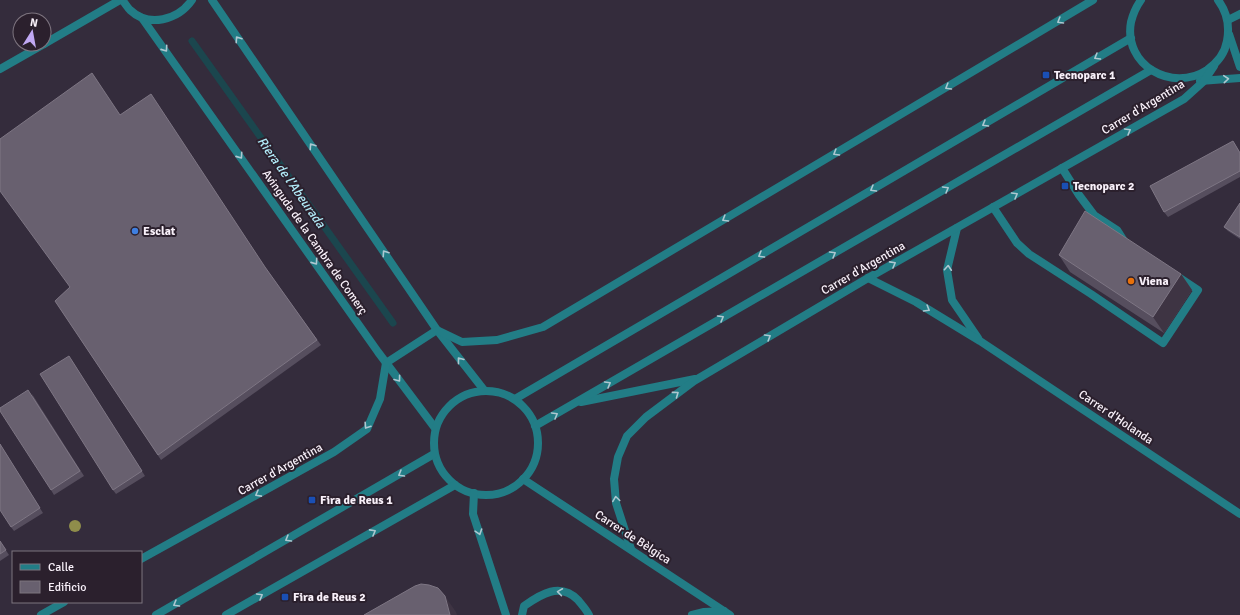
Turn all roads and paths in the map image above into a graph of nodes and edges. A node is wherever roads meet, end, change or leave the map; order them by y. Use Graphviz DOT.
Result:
graph roads {
  1 [pos="121,0"];
  2 [pos="192,0"];
  3 [pos="212,0"];
  4 [pos="1093,0"];
  5 [pos="1141,0"];
  6 [pos="1218,0"];
  7 [pos="1240,14"];
  8 [pos="142,18"];
  9 [pos="1228,20"];
  10 [pos="1229,33"];
  11 [pos="1131,38"];
  12 [pos="52,39"];
  13 [pos="30,52"];
  14 [pos="1214,66"];
  15 [pos="1240,68"];
  16 [pos="0,69"];
  17 [pos="1151,70"];
  18 [pos="1240,78"];
  19 [pos="1183,79"];
  20 [pos="1204,81"];
  21 [pos="1062,168"];
  22 [pos="993,207"];
  23 [pos="956,228"];
  24 [pos="1132,247"];
  25 [pos="1171,273"];
  26 [pos="868,278"];
  27 [pos="438,330"];
  28 [pos="980,340"];
  29 [pos="386,362"];
  30 [pos="699,378"];
  31 [pos="484,390"];
  32 [pos="515,400"];
  33 [pos="574,403"];
  34 [pos="535,426"];
  35 [pos="435,428"];
  36 [pos="434,454"];
  37 [pos="523,479"];
  38 [pos="455,485"];
  39 [pos="474,494"];
  40 [pos="1240,514"];
  41 [pos="631,549"];
  42 [pos="142,558"];
  43 [pos="62,603"];
  44 [pos="727,613"];
  45 [pos="40,615"];
  46 [pos="156,615"];
  47 [pos="226,615"];
  48 [pos="506,615"];
  49 [pos="522,615"];
  50 [pos="589,615"];
  51 [pos="692,615"];
  1 -- 8 [label="street, Avinguda de la Cambra de Comerç"];
  1 -- 12 [label="street"];
  2 -- 8 [label="street"];
  27 -- 3 [label="street, one-way"];
  4 -- 27 [label="street, one-way"];
  5 -- 11 [label="street"];
  6 -- 9 [label="street"];
  7 -- 9 [label="street"];
  8 -- 29 [label="street, Avinguda de la Cambra de Comerç, one-way"];
  9 -- 10 [label="street"];
  10 -- 14 [label="street, Carrer d'Argentina"];
  10 -- 15 [label="street"];
  11 -- 17 [label="street"];
  11 -- 32 [label="street, one-way"];
  13 -- 16 [label="street"];
  14 -- 19 [label="street"];
  14 -- 20 [label="street, Carrer d'Argentina"];
  17 -- 19 [label="street"];
  33 -- 17 [label="street, one-way"];
  20 -- 18 [label="street, one-way"];
  19 -- 20 [label="street"];
  21 -- 20 [label="street, Carrer d'Argentina, one-way"];
  22 -- 21 [label="street, Carrer d'Argentina, one-way"];
  21 -- 24 [label="street"];
  22 -- 23 [label="street, Carrer d'Argentina"];
  22 -- 25 [label="street"];
  26 -- 23 [label="street, Carrer d'Argentina, one-way"];
  28 -- 23 [label="street, Carrer d'Holanda, one-way"];
  26 -- 28 [label="street, Carrer d'Holanda, one-way"];
  30 -- 26 [label="street, Carrer d'Argentina, one-way"];
  27 -- 29 [label="street"];
  31 -- 27 [label="street, one-way"];
  28 -- 40 [label="street, Carrer d'Holanda"];
  29 -- 35 [label="street, Avinguda de la Cambra de Comerç, one-way"];
  29 -- 42 [label="street, Carrer d'Argentina, one-way"];
  30 -- 33 [label="street"];
  41 -- 30 [label="street, Carrer d'Argentina, one-way"];
  31 -- 32 [label="street"];
  31 -- 35 [label="street"];
  32 -- 34 [label="street"];
  34 -- 33 [label="street, one-way"];
  34 -- 37 [label="street"];
  35 -- 36 [label="street"];
  36 -- 38 [label="street"];
  36 -- 46 [label="street, one-way"];
  37 -- 39 [label="street"];
  37 -- 41 [label="street, Carrer de Bèlgica"];
  38 -- 39 [label="street"];
  47 -- 38 [label="street, one-way"];
  39 -- 48 [label="street, one-way"];
  41 -- 44 [label="street, Carrer de Bèlgica"];
  43 -- 45 [label="street"];
  44 -- 51 [label="street"];
  50 -- 49 [label="street, one-way"];
}
